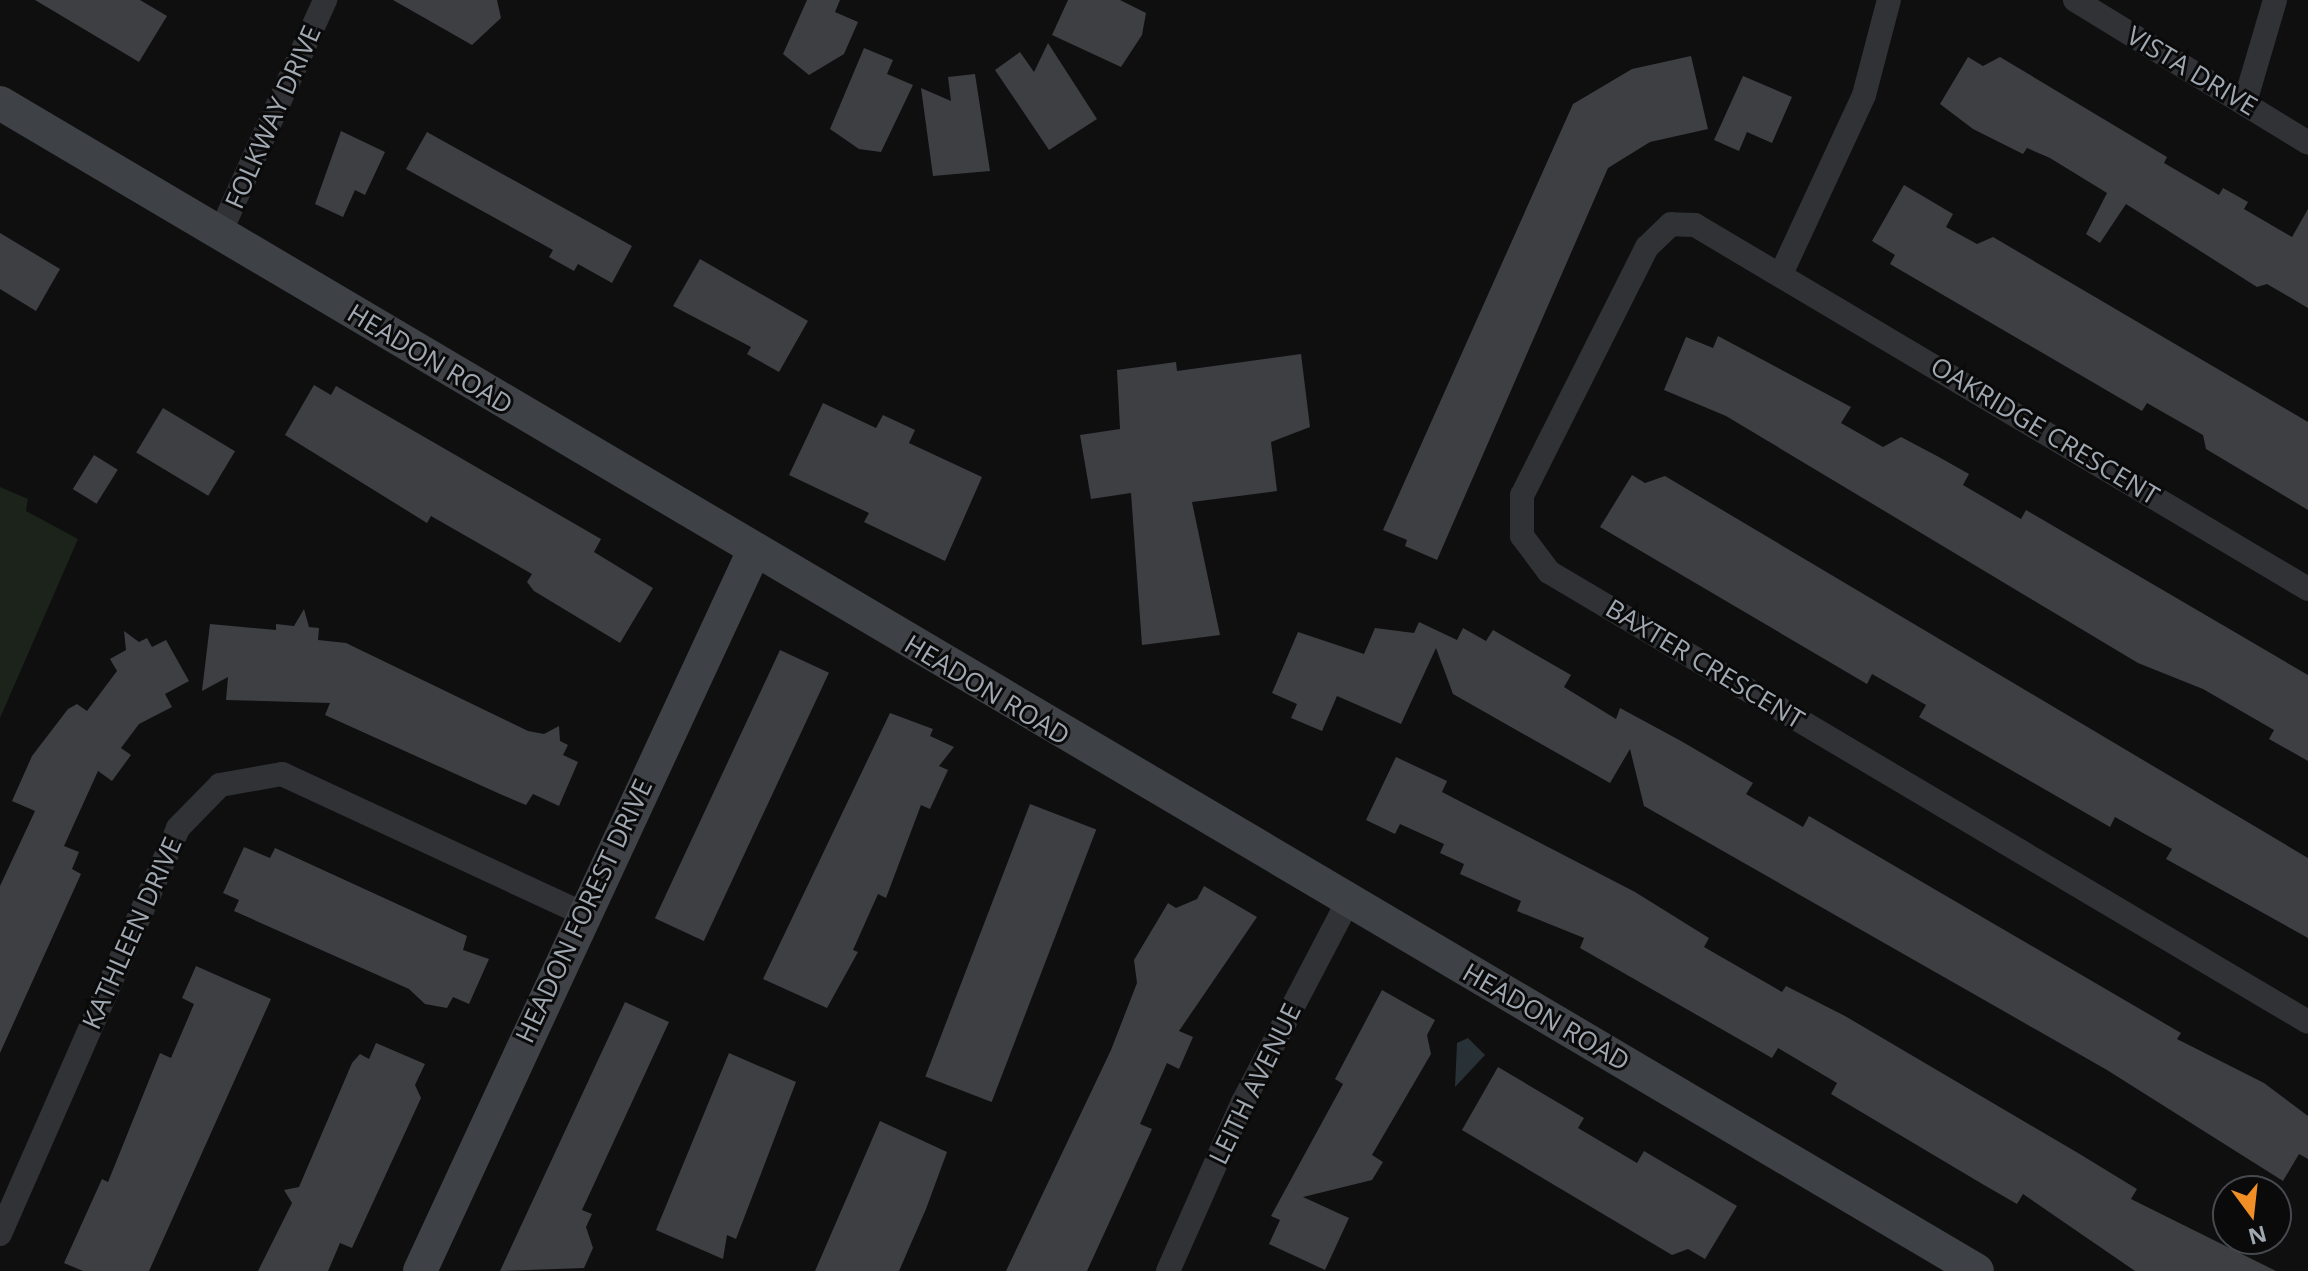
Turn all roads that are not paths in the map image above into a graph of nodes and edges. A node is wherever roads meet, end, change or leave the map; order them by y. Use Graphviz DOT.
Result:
graph roads {
  1 [pos="325,0"];
  2 [pos="1889,0"];
  3 [pos="2075,0"];
  4 [pos="2275,0"];
  5 [pos="2245,102"];
  6 [pos="0,103"];
  7 [pos="2308,143"];
  8 [pos="220,233"];
  9 [pos="1781,274"];
  10 [pos="753,553"];
  11 [pos="2308,589"];
  12 [pos="1348,901"];
  13 [pos="581,913"];
  14 [pos="2308,1022"];
  15 [pos="0,1234"];
  16 [pos="420,1271"];
  17 [pos="1168,1271"];
  18 [pos="1977,1271"];
  1 -- 8 [label="street, FOLKWAY DRIVE"];
  2 -- 9 [label="street"];
  3 -- 5 [label="street, VISTA DRIVE"];
  4 -- 5 [label="street"];
  5 -- 7 [label="street, VISTA DRIVE"];
  6 -- 8 [label="street, HEADON ROAD"];
  8 -- 10 [label="street, HEADON ROAD"];
  9 -- 11 [label="street, OAKRIDGE CRESCENT"];
  9 -- 14 [label="street, BAXTER CRESCENT"];
  10 -- 12 [label="street, HEADON ROAD"];
  10 -- 13 [label="street, HEADON FOREST DRIVE"];
  12 -- 17 [label="street, LEITH AVENUE"];
  12 -- 18 [label="street, HEADON ROAD"];
  13 -- 15 [label="street, KATHLEEN DRIVE"];
  13 -- 16 [label="street, HEADON FOREST DRIVE"];
}
